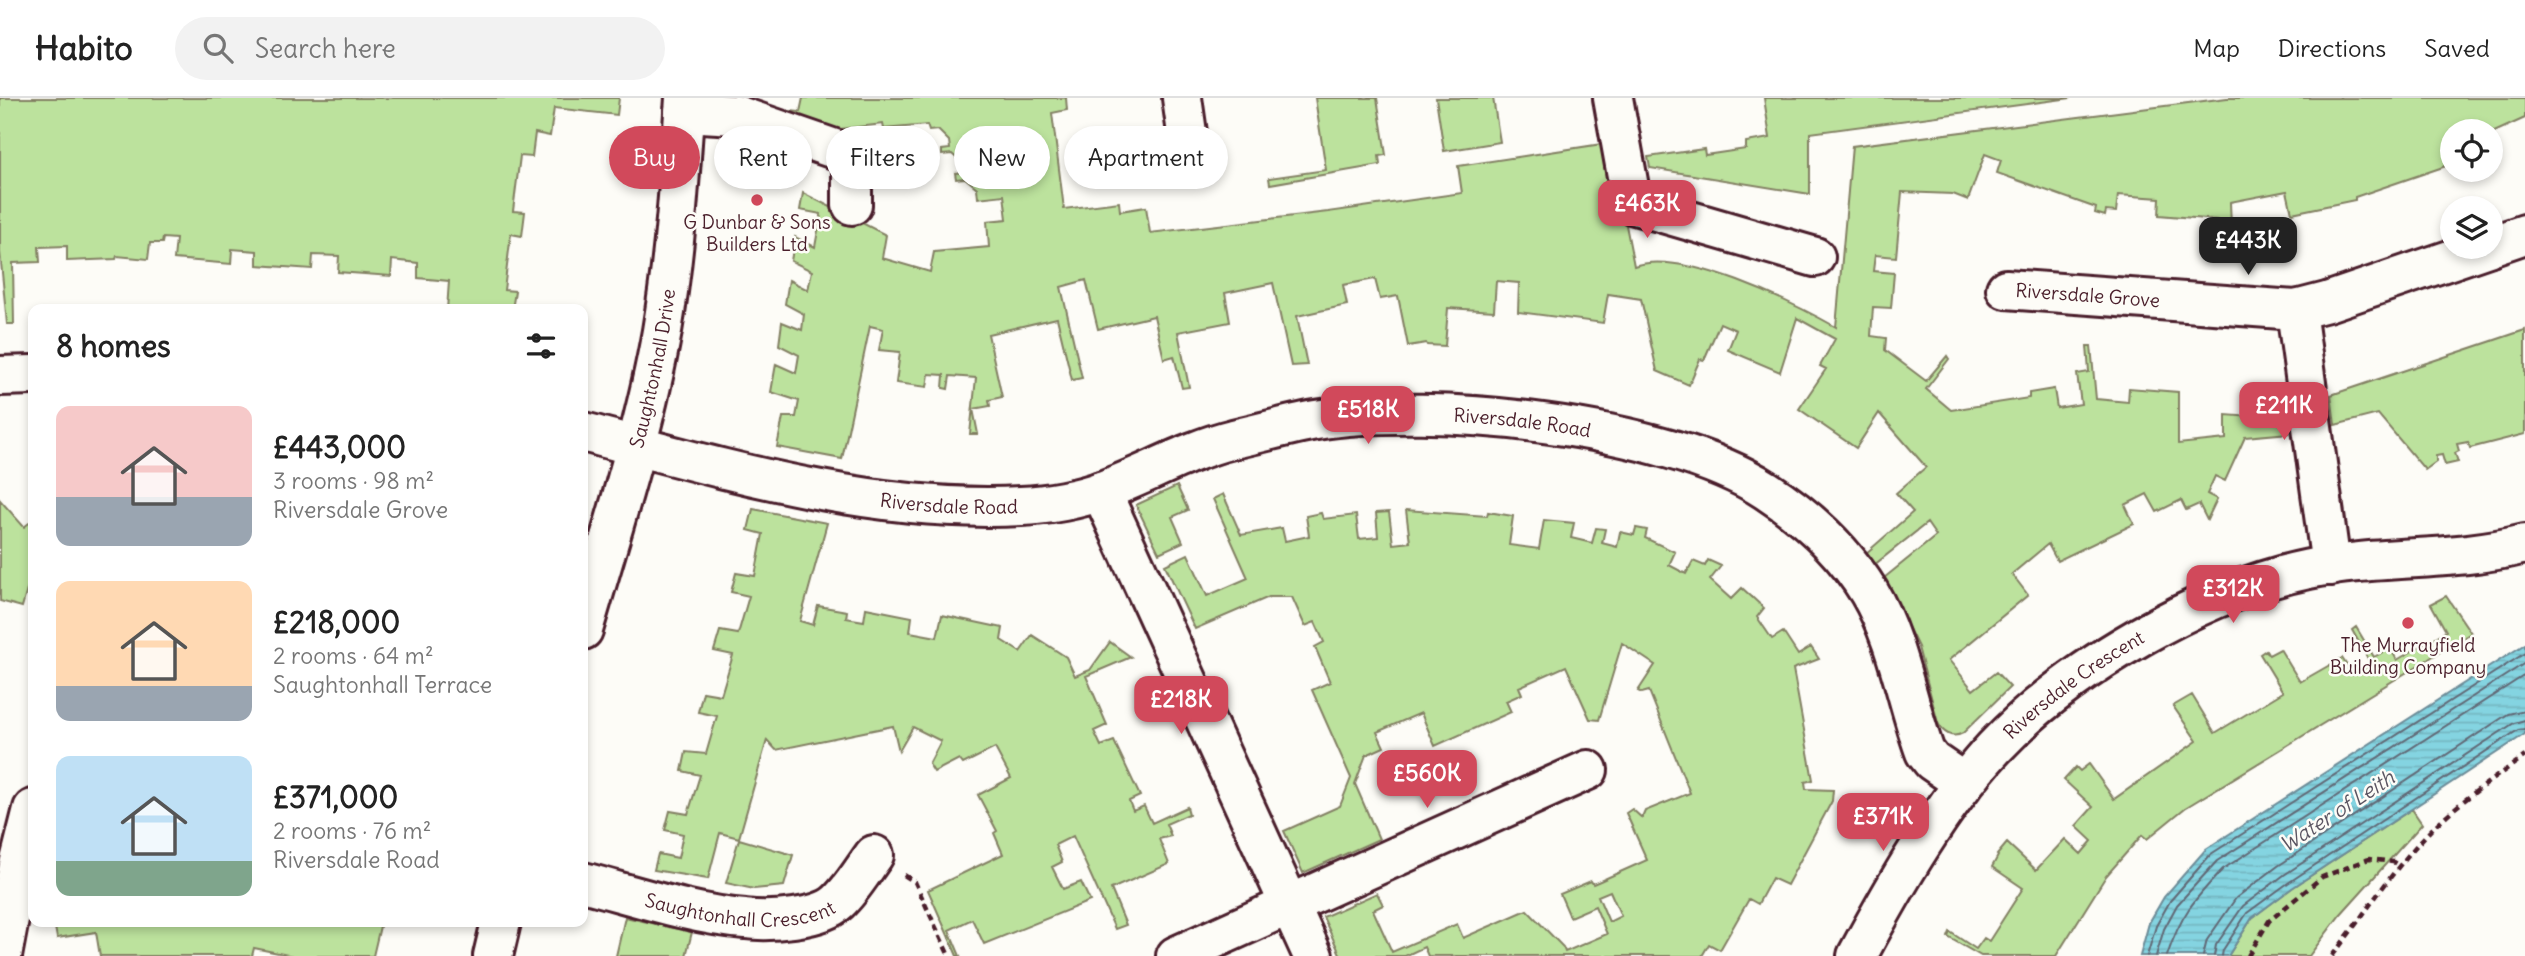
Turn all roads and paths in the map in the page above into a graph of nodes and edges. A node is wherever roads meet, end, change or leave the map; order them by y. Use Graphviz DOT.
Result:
graph roads {
  1 [pos="1182,98"];
  2 [pos="1613,98"];
  3 [pos="684,105"];
  4 [pos="1186,126"];
  5 [pos="852,205"];
  6 [pos="2525,234"];
  7 [pos="2503,241"];
  8 [pos="1815,257"];
  9 [pos="2451,259"];
  10 [pos="2006,289"];
  11 [pos="2296,310"];
  12 [pos="28,375"];
  13 [pos="0,376"];
  14 [pos="588,433"];
  15 [pos="636,446"];
  16 [pos="1101,491"];
  17 [pos="2525,544"];
  18 [pos="2331,566"];
  19 [pos="588,613"];
  20 [pos="2525,756"];
  21 [pos="1588,770"];
  22 [pos="1964,783"];
  23 [pos="28,829"];
  24 [pos="874,855"];
  25 [pos="2400,866"];
  26 [pos="588,883"];
  27 [pos="1290,905"];
  28 [pos="500,927"];
  29 [pos="2,956"];
  30 [pos="493,956"];
  31 [pos="949,956"];
  32 [pos="1176,956"];
  33 [pos="1313,956"];
  34 [pos="1857,956"];
  35 [pos="2248,956"];
  36 [pos="2332,956"];
  1 -- 4 [label="street"];
  2 -- 8 [label="street"];
  3 -- 5 [label="street"];
  3 -- 15 [label="street, Saughtonhall Drive"];
  6 -- 7 [label="street, Riversdale Grove"];
  9 -- 11 [label="street, Riversdale Grove"];
  10 -- 11 [label="street, Riversdale Grove"];
  11 -- 18 [label="street"];
  12 -- 13 [label="street"];
  14 -- 15 [label="street, Riversdale Road"];
  15 -- 16 [label="street, Riversdale Road"];
  15 -- 19 [label="street, Saughtonhall Drive"];
  16 -- 22 [label="street, Riversdale Road"];
  16 -- 27 [label="street"];
  17 -- 18 [label="street, Riversdale Crescent"];
  18 -- 22 [label="street, Riversdale Crescent"];
  20 -- 25 [label="path"];
  21 -- 27 [label="street"];
  22 -- 34 [label="street"];
  23 -- 29 [label="street"];
  24 -- 26 [label="street, Saughtonhall Crescent"];
  24 -- 31 [label="path"];
  25 -- 35 [label="path"];
  25 -- 36 [label="path"];
  27 -- 32 [label="street"];
  27 -- 33 [label="street"];
  28 -- 30 [label="street"];
}
